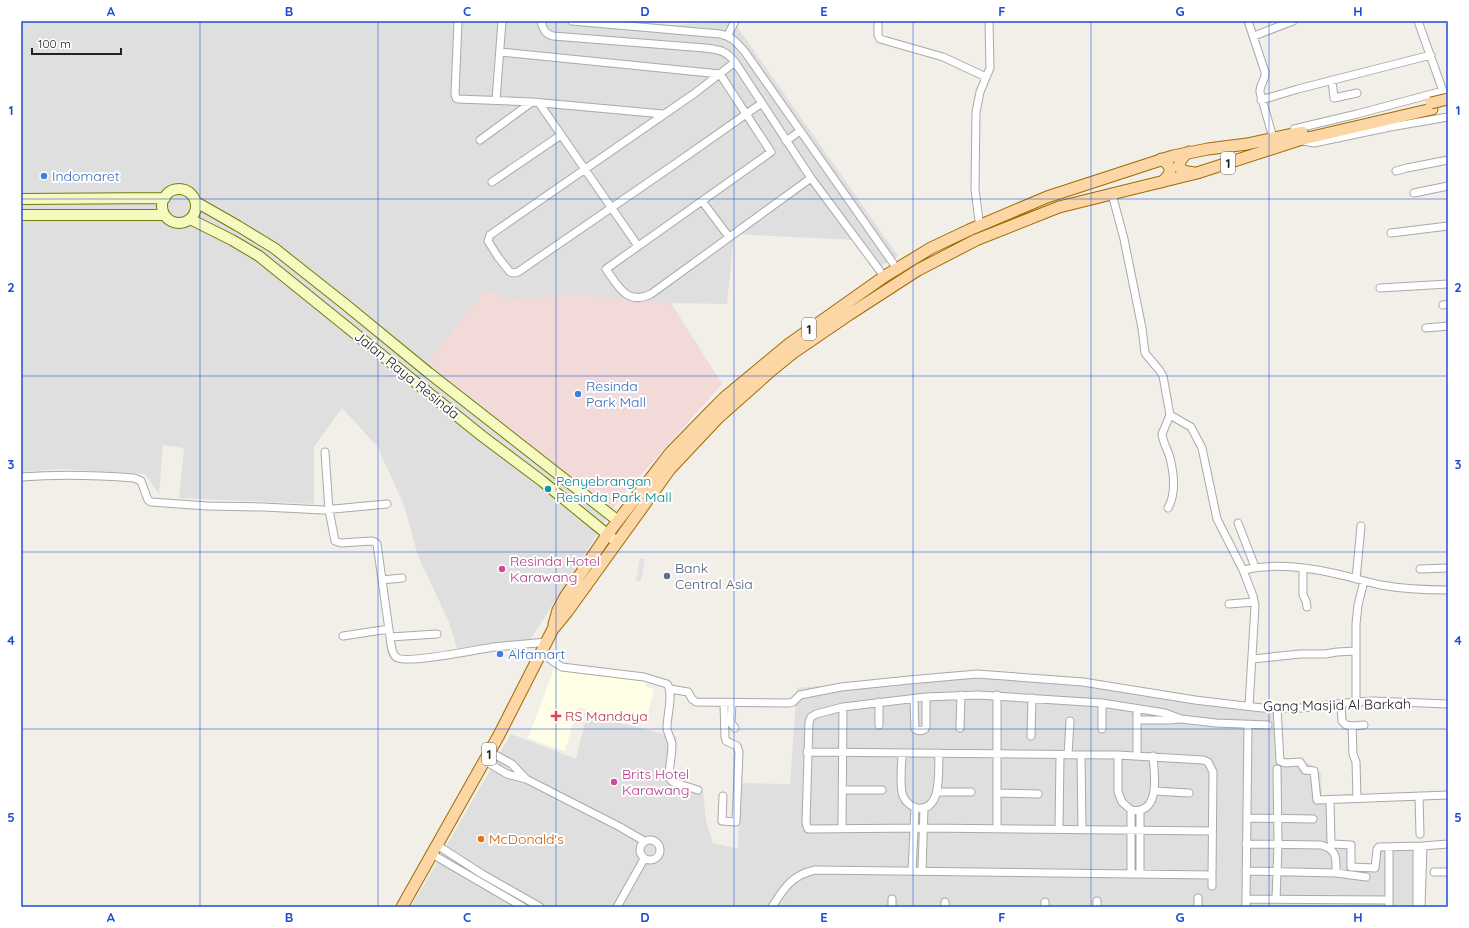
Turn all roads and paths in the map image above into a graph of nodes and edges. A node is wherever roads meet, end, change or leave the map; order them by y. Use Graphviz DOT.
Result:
graph roads {
  1 [pos="458,21"];
  2 [pos="502,21"];
  3 [pos="541,21"];
  4 [pos="572,21"];
  5 [pos="734,21"];
  6 [pos="878,21"];
  7 [pos="989,21"];
  8 [pos="1248,21"];
  9 [pos="1293,21"];
  10 [pos="1418,21"];
  11 [pos="728,35"];
  12 [pos="1254,36"];
  13 [pos="500,52"];
  14 [pos="1430,55"];
  15 [pos="735,62"];
  16 [pos="720,74"];
  17 [pos="986,77"];
  18 [pos="1332,80"];
  19 [pos="1356,93"];
  20 [pos="1445,95"];
  21 [pos="496,100"];
  22 [pos="1261,100"];
  23 [pos="536,103"];
  24 [pos="762,103"];
  25 [pos="1432,106"];
  26 [pos="1448,106"];
  27 [pos="745,113"];
  28 [pos="663,114"];
  29 [pos="1448,117"];
  30 [pos="800,131"];
  31 [pos="561,135"];
  32 [pos="1273,136"];
  33 [pos="480,140"];
  34 [pos="1299,140"];
  35 [pos="786,141"];
  36 [pos="1189,152"];
  37 [pos="1161,159"];
  38 [pos="1448,160"];
  39 [pos="586,170"];
  40 [pos="1396,171"];
  41 [pos="1197,173"];
  42 [pos="811,178"];
  43 [pos="492,182"];
  44 [pos="1162,182"];
  45 [pos="1448,186"];
  46 [pos="1414,193"];
  47 [pos="1112,194"];
  48 [pos="165,198"];
  49 [pos="21,200"];
  50 [pos="702,201"];
  51 [pos="196,202"];
  52 [pos="612,207"];
  53 [pos="21,215"];
  54 [pos="164,215"];
  55 [pos="190,219"];
  56 [pos="979,221"];
  57 [pos="1448,226"];
  58 [pos="1391,233"];
  59 [pos="729,237"];
  60 [pos="638,246"];
  61 [pos="893,263"];
  62 [pos="880,271"];
  63 [pos="1448,284"];
  64 [pos="1380,288"];
  65 [pos="334,296"];
  66 [pos="324,308"];
  67 [pos="1448,326"];
  68 [pos="1426,328"];
  69 [pos="1170,415"];
  70 [pos="493,423"];
  71 [pos="482,436"];
  72 [pos="325,452"];
  73 [pos="21,477"];
  74 [pos="387,504"];
  75 [pos="1168,508"];
  76 [pos="329,510"];
  77 [pos="613,518"];
  78 [pos="1238,523"];
  79 [pos="1361,526"];
  80 [pos="612,539"];
  81 [pos="1254,567"];
  82 [pos="1303,568"];
  83 [pos="1448,568"];
  84 [pos="1420,569"];
  85 [pos="1243,570"];
  86 [pos="402,578"];
  87 [pos="1356,579"];
  88 [pos="382,580"];
  89 [pos="1364,581"];
  90 [pos="1448,590"];
  91 [pos="1254,602"];
  92 [pos="1228,604"];
  93 [pos="1307,607"];
  94 [pos="389,629"];
  95 [pos="437,634"];
  96 [pos="343,636"];
  97 [pos="390,637"];
  98 [pos="544,647"];
  99 [pos="1356,651"];
  100 [pos="1252,659"];
  101 [pos="670,689"];
  102 [pos="961,695"];
  103 [pos="997,695"];
  104 [pos="926,697"];
  105 [pos="1032,698"];
  106 [pos="914,699"];
  107 [pos="879,702"];
  108 [pos="1356,702"];
  109 [pos="728,703"];
  110 [pos="1102,703"];
  111 [pos="1341,704"];
  112 [pos="1448,704"];
  113 [pos="1249,706"];
  114 [pos="843,707"];
  115 [pos="1136,708"];
  116 [pos="1277,708"];
  117 [pos="1181,719"];
  118 [pos="1136,720"];
  119 [pos="1070,721"];
  120 [pos="879,724"];
  121 [pos="1248,725"];
  122 [pos="1268,725"];
  123 [pos="1364,725"];
  124 [pos="1352,726"];
  125 [pos="735,728"];
  126 [pos="960,728"];
  127 [pos="1102,729"];
  128 [pos="1031,736"];
  129 [pos="807,752"];
  130 [pos="842,753"];
  131 [pos="939,753"];
  132 [pos="902,754"];
  133 [pos="997,754"];
  134 [pos="1060,755"];
  135 [pos="1068,755"];
  136 [pos="1081,755"];
  137 [pos="1118,755"];
  138 [pos="1136,755"];
  139 [pos="487,756"];
  140 [pos="1153,756"];
  141 [pos="1277,769"];
  142 [pos="526,779"];
  143 [pos="698,790"];
  144 [pos="842,790"];
  145 [pos="882,790"];
  146 [pos="1154,791"];
  147 [pos="938,792"];
  148 [pos="971,792"];
  149 [pos="996,793"];
  150 [pos="1189,793"];
  151 [pos="1038,794"];
  152 [pos="1448,795"];
  153 [pos="723,796"];
  154 [pos="1419,797"];
  155 [pos="1357,798"];
  156 [pos="1330,800"];
  157 [pos="915,808"];
  158 [pos="924,808"];
  159 [pos="1131,810"];
  160 [pos="1140,810"];
  161 [pos="1247,818"];
  162 [pos="1277,818"];
  163 [pos="1313,819"];
  164 [pos="842,828"];
  165 [pos="914,828"];
  166 [pos="923,828"];
  167 [pos="996,829"];
  168 [pos="1059,829"];
  169 [pos="1082,829"];
  170 [pos="1130,830"];
  171 [pos="1140,830"];
  172 [pos="1212,831"];
  173 [pos="1420,834"];
  174 [pos="644,841"];
  175 [pos="1246,844"];
  176 [pos="1278,844"];
  177 [pos="1448,844"];
  178 [pos="1423,846"];
  179 [pos="435,849"];
  180 [pos="1389,851"];
  181 [pos="1417,852"];
  182 [pos="644,859"];
  183 [pos="912,871"];
  184 [pos="922,871"];
  185 [pos="1246,871"];
  186 [pos="1277,872"];
  187 [pos="1434,872"];
  188 [pos="1448,872"];
  189 [pos="1131,873"];
  190 [pos="1336,873"];
  191 [pos="1140,874"];
  192 [pos="1212,875"];
  193 [pos="1366,877"];
  194 [pos="1212,886"];
  195 [pos="1198,898"];
  196 [pos="892,899"];
  197 [pos="1246,899"];
  198 [pos="1276,899"];
  199 [pos="1330,903"];
  200 [pos="1388,903"];
  201 [pos="402,907"];
  202 [pos="523,907"];
  203 [pos="540,907"];
  204 [pos="616,907"];
  205 [pos="772,907"];
  206 [pos="892,907"];
  207 [pos="1198,907"];
  208 [pos="1246,907"];
  209 [pos="1417,907"];
  210 [pos="1421,907"];
  1 -- 21 [label="street"];
  2 -- 13 [label="street"];
  3 -- 15 [label="street"];
  4 -- 11 [label="street"];
  5 -- 11 [label="street"];
  6 -- 17 [label="street"];
  7 -- 17 [label="street"];
  8 -- 12 [label="street"];
  9 -- 12 [label="street"];
  10 -- 14 [label="street"];
  11 -- 30 [label="street"];
  12 -- 22 [label="street"];
  13 -- 16 [label="street"];
  13 -- 21 [label="street"];
  14 -- 18 [label="street"];
  14 -- 20 [label="street"];
  15 -- 16 [label="street"];
  15 -- 24 [label="street"];
  16 -- 27 [label="street"];
  16 -- 28 [label="street"];
  17 -- 56 [label="street"];
  18 -- 19 [label="street"];
  18 -- 22 [label="street"];
  20 -- 25 [label="main road, 1, bridge"];
  20 -- 32 [label="street"];
  21 -- 23 [label="street"];
  22 -- 32 [label="street"];
  23 -- 28 [label="street"];
  23 -- 31 [label="street"];
  23 -- 33 [label="street"];
  24 -- 27 [label="street"];
  24 -- 35 [label="street"];
  25 -- 26 [label="main road, 1"];
  25 -- 32 [label="main road, 1"];
  25 -- 34 [label="main road, 1"];
  27 -- 50 [label="street"];
  27 -- 52 [label="street"];
  28 -- 39 [label="street"];
  29 -- 34 [label="street"];
  30 -- 35 [label="street"];
  30 -- 61 [label="street"];
  31 -- 39 [label="street"];
  31 -- 43 [label="street"];
  32 -- 36 [label="main road, 1"];
  34 -- 41 [label="main road, 1"];
  35 -- 42 [label="street"];
  36 -- 37 [label="main road, 1"];
  36 -- 41 [label="main road"];
  37 -- 44 [label="main road"];
  37 -- 80 [label="main road, 1"];
  38 -- 40 [label="street"];
  39 -- 52 [label="street"];
  39 -- 52 [label="street"];
  41 -- 44 [label="main road, 1"];
  42 -- 59 [label="street"];
  42 -- 62 [label="street"];
  44 -- 47 [label="main road, 1"];
  45 -- 46 [label="street"];
  47 -- 69 [label="street"];
  47 -- 80 [label="main road, 1"];
  48 -- 49 [label="street"];
  48 -- 51 [label="street"];
  48 -- 54 [label="street"];
  50 -- 59 [label="street"];
  50 -- 60 [label="street"];
  51 -- 55 [label="street"];
  51 -- 65 [label="street, Jalan Raya Resinda"];
  52 -- 60 [label="street"];
  53 -- 54 [label="street"];
  54 -- 55 [label="street"];
  55 -- 66 [label="street, Jalan Raya Resinda"];
  57 -- 58 [label="street"];
  59 -- 60 [label="street"];
  63 -- 64 [label="street"];
  65 -- 66 [label="street"];
  65 -- 70 [label="street, Jalan Raya Resinda"];
  66 -- 71 [label="street, Jalan Raya Resinda"];
  67 -- 68 [label="street"];
  69 -- 75 [label="street"];
  69 -- 85 [label="street"];
  70 -- 71 [label="street"];
  70 -- 77 [label="street, Jalan Raya Resinda"];
  71 -- 80 [label="street, Jalan Raya Resinda"];
  72 -- 76 [label="street"];
  73 -- 76 [label="street"];
  74 -- 76 [label="street"];
  76 -- 88 [label="street"];
  78 -- 81 [label="street"];
  79 -- 87 [label="street"];
  80 -- 98 [label="main road, 1"];
  81 -- 82 [label="street"];
  81 -- 85 [label="street"];
  82 -- 87 [label="street"];
  82 -- 93 [label="street"];
  83 -- 84 [label="street"];
  85 -- 91 [label="street"];
  86 -- 88 [label="street"];
  87 -- 89 [label="street"];
  88 -- 94 [label="street"];
  89 -- 90 [label="street"];
  89 -- 99 [label="street"];
  91 -- 92 [label="street"];
  91 -- 100 [label="street"];
  94 -- 96 [label="street"];
  94 -- 97 [label="street"];
  95 -- 97 [label="street"];
  97 -- 98 [label="street"];
  98 -- 101 [label="street, Gang Masjid Al Barkah"];
  98 -- 139 [label="main road, 1"];
  99 -- 100 [label="street"];
  99 -- 108 [label="street"];
  100 -- 113 [label="street"];
  101 -- 109 [label="street, Gang Masjid Al Barkah"];
  101 -- 143 [label="street"];
  102 -- 103 [label="street"];
  102 -- 104 [label="street"];
  102 -- 126 [label="street"];
  103 -- 105 [label="street"];
  103 -- 133 [label="street"];
  104 -- 106 [label="street"];
  104 -- 106 [label="street"];
  105 -- 110 [label="street"];
  105 -- 128 [label="street"];
  106 -- 107 [label="street"];
  107 -- 114 [label="street"];
  107 -- 120 [label="street"];
  108 -- 111 [label="street, Gang Masjid Al Barkah"];
  108 -- 112 [label="street, Gang Masjid Al Barkah"];
  109 -- 113 [label="street, Gang Masjid Al Barkah"];
  109 -- 125 [label="street"];
  109 -- 153 [label="street"];
  110 -- 115 [label="street"];
  110 -- 127 [label="street"];
  111 -- 116 [label="street, Gang Masjid Al Barkah"];
  111 -- 124 [label="street"];
  113 -- 116 [label="street, Gang Masjid Al Barkah"];
  114 -- 129 [label="street"];
  114 -- 130 [label="street"];
  115 -- 117 [label="street"];
  115 -- 118 [label="street"];
  116 -- 156 [label="street"];
  117 -- 118 [label="street"];
  117 -- 121 [label="street"];
  118 -- 138 [label="street"];
  119 -- 135 [label="street"];
  121 -- 122 [label="street"];
  121 -- 161 [label="street"];
  123 -- 124 [label="street"];
  124 -- 155 [label="street"];
  129 -- 130 [label="street"];
  129 -- 164 [label="street"];
  130 -- 132 [label="street"];
  130 -- 144 [label="street"];
  131 -- 132 [label="street"];
  131 -- 133 [label="street"];
  131 -- 147 [label="street"];
  132 -- 157 [label="street"];
  133 -- 134 [label="street"];
  133 -- 149 [label="street"];
  134 -- 135 [label="street"];
  134 -- 168 [label="street"];
  135 -- 136 [label="street"];
  136 -- 137 [label="street"];
  136 -- 169 [label="street"];
  137 -- 138 [label="street"];
  137 -- 159 [label="street"];
  138 -- 140 [label="street"];
  139 -- 142 [label="street"];
  139 -- 142 [label="street"];
  139 -- 179 [label="main road, 1"];
  140 -- 146 [label="street"];
  140 -- 172 [label="street"];
  141 -- 162 [label="street"];
  142 -- 174 [label="street"];
  144 -- 145 [label="street"];
  144 -- 164 [label="street"];
  146 -- 150 [label="street"];
  146 -- 160 [label="street"];
  147 -- 148 [label="street"];
  147 -- 158 [label="street"];
  149 -- 151 [label="street"];
  149 -- 167 [label="street"];
  152 -- 154 [label="street"];
  154 -- 155 [label="street"];
  154 -- 173 [label="street"];
  155 -- 156 [label="street"];
  156 -- 178 [label="street"];
  157 -- 158 [label="street"];
  157 -- 165 [label="street"];
  158 -- 166 [label="street"];
  159 -- 160 [label="street"];
  159 -- 170 [label="street"];
  160 -- 171 [label="street"];
  161 -- 162 [label="street"];
  161 -- 175 [label="street"];
  162 -- 163 [label="street"];
  162 -- 176 [label="street"];
  164 -- 165 [label="street"];
  165 -- 166 [label="street"];
  165 -- 183 [label="street"];
  166 -- 167 [label="street"];
  166 -- 184 [label="street"];
  167 -- 168 [label="street"];
  168 -- 169 [label="street"];
  169 -- 170 [label="street"];
  170 -- 171 [label="street"];
  170 -- 189 [label="street"];
  171 -- 172 [label="street"];
  171 -- 191 [label="street"];
  172 -- 192 [label="street"];
  174 -- 182 [label="street"];
  174 -- 182 [label="street"];
  175 -- 176 [label="street"];
  175 -- 185 [label="street"];
  176 -- 186 [label="street"];
  176 -- 190 [label="street"];
  177 -- 178 [label="street"];
  178 -- 210 [label="street"];
  179 -- 201 [label="main road, 1"];
  179 -- 202 [label="street"];
  179 -- 203 [label="street"];
  180 -- 200 [label="street"];
  181 -- 209 [label="street"];
  182 -- 204 [label="street"];
  183 -- 184 [label="street"];
  183 -- 205 [label="street"];
  184 -- 189 [label="street"];
  185 -- 186 [label="street"];
  185 -- 197 [label="street"];
  186 -- 190 [label="street"];
  186 -- 198 [label="street"];
  187 -- 188 [label="street"];
  189 -- 191 [label="street"];
  190 -- 193 [label="street"];
  191 -- 192 [label="street"];
  192 -- 194 [label="street"];
  195 -- 207 [label="street"];
  196 -- 206 [label="street"];
  197 -- 198 [label="street"];
  197 -- 208 [label="street"];
  198 -- 199 [label="street"];
  199 -- 200 [label="street"];
}
